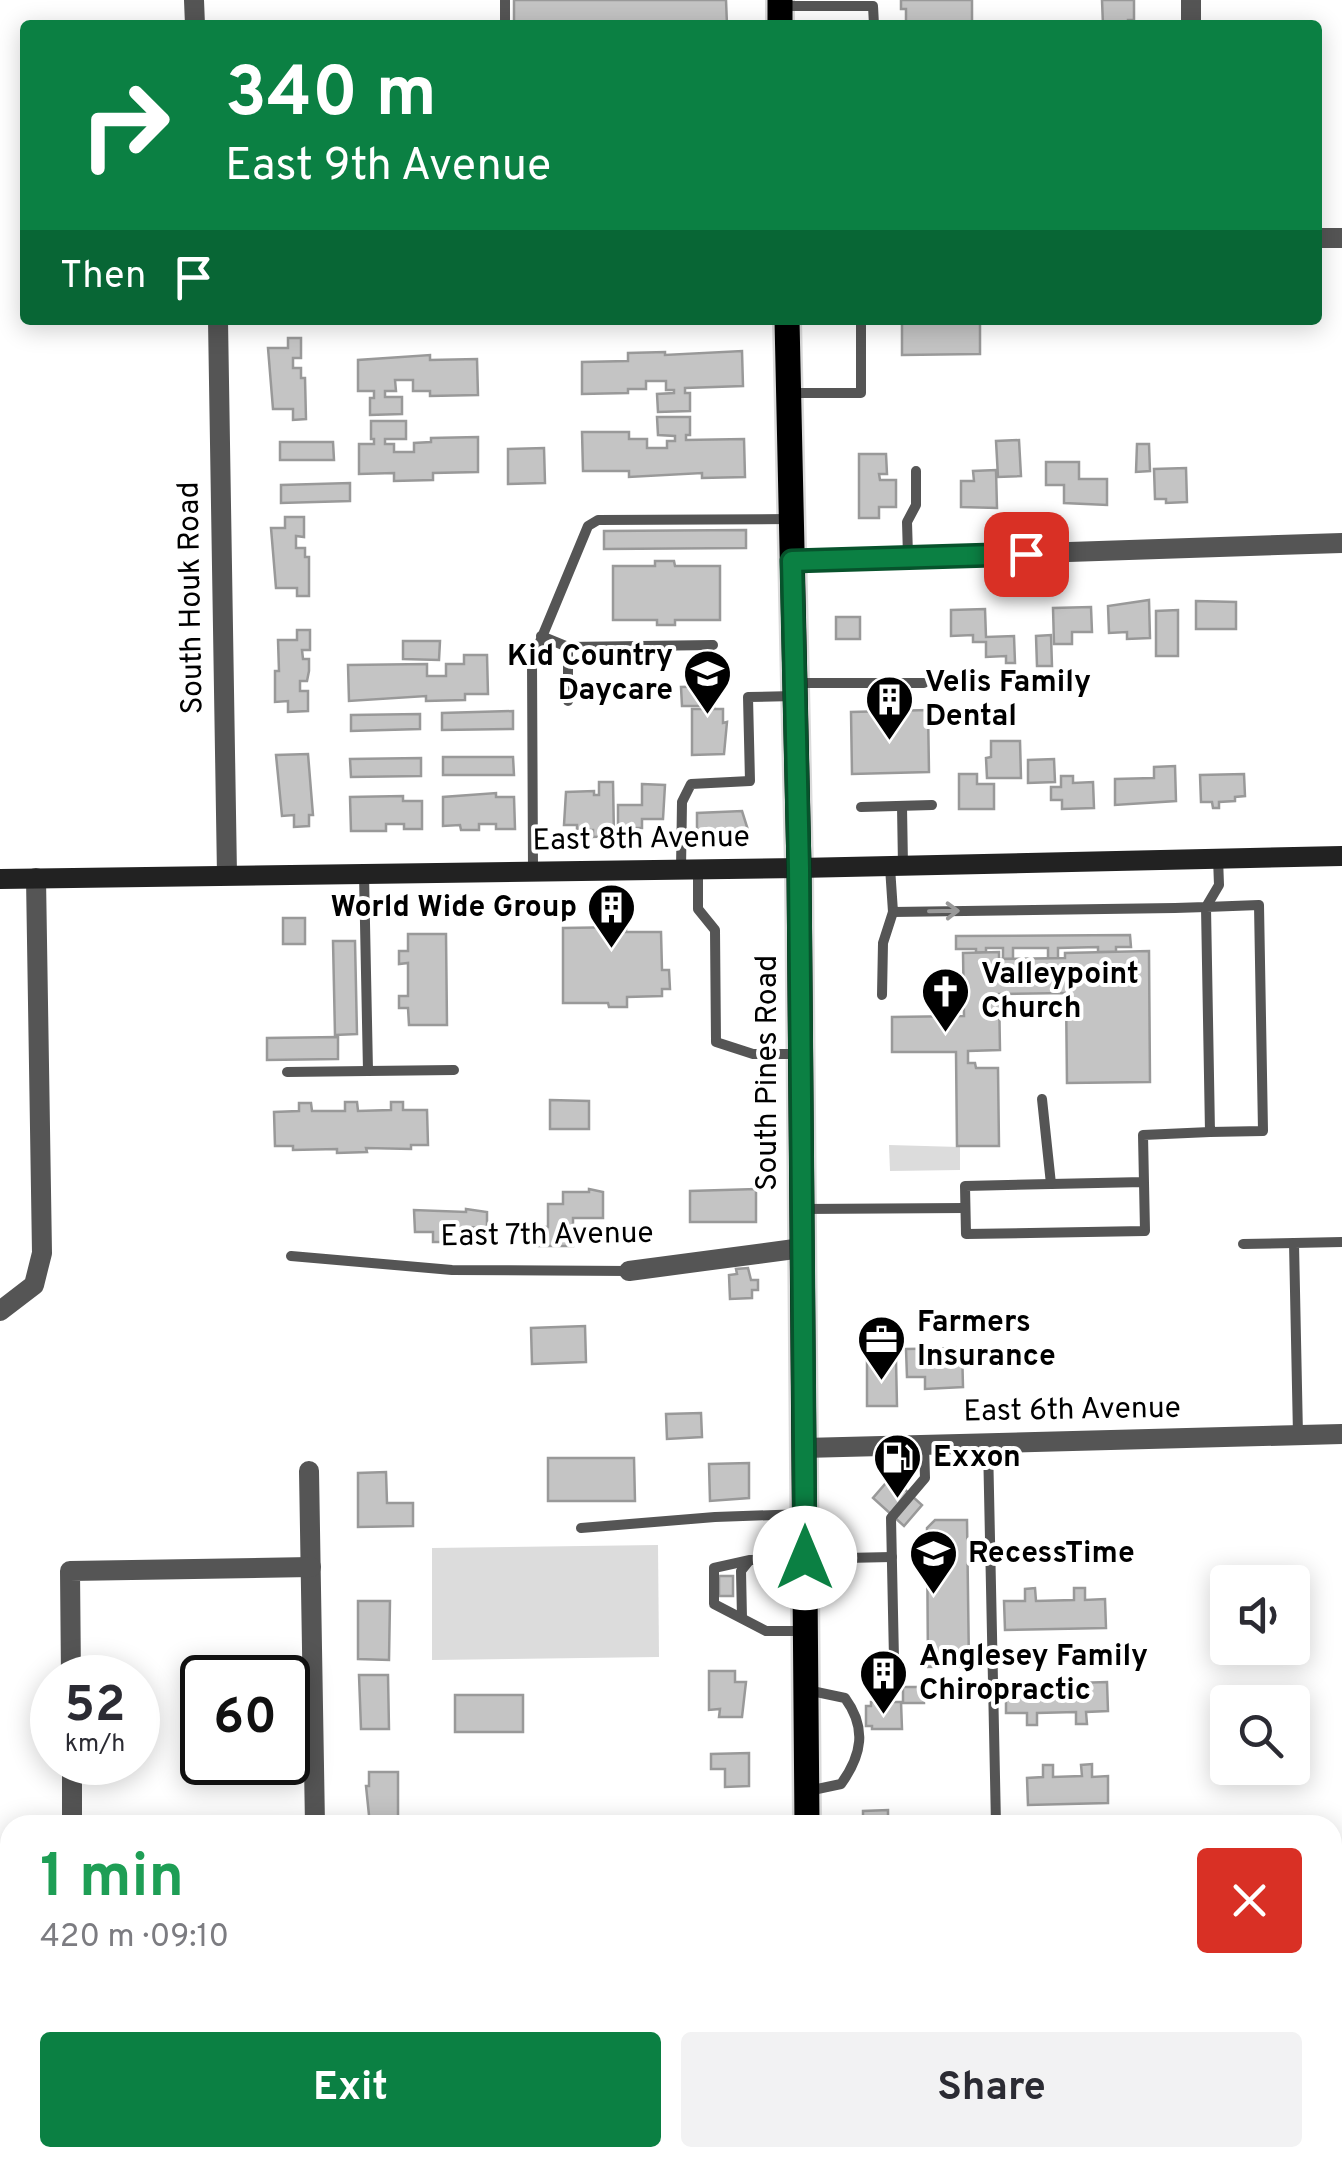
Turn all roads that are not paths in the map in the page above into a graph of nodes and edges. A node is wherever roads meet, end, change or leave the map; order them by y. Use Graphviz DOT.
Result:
graph roads {
  1 [pos="780,10"];
  2 [pos="874,20"];
  3 [pos="218,325"];
  4 [pos="787,325"];
  5 [pos="861,325"];
  6 [pos="788,393"];
  7 [pos="916,471"];
  8 [pos="790,518"];
  9 [pos="1342,543"];
  10 [pos="908,557"];
  11 [pos="792,561"];
  12 [pos="541,636"];
  13 [pos="713,645"];
  14 [pos="568,647"];
  15 [pos="924,683"];
  16 [pos="795,689"];
  17 [pos="568,702"];
  18 [pos="932,805"];
  19 [pos="902,806"];
  20 [pos="861,807"];
  21 [pos="1342,856"];
  22 [pos="1218,858"];
  23 [pos="896,866"];
  24 [pos="799,868"];
  25 [pos="690,869"];
  26 [pos="533,871"];
  27 [pos="364,873"];
  28 [pos="227,875"];
  29 [pos="36,878"];
  30 [pos="0,879"];
  31 [pos="1206,907"];
  32 [pos="893,912"];
  33 [pos="882,995"];
  34 [pos="800,1054"];
  35 [pos="454,1070"];
  36 [pos="368,1071"];
  37 [pos="287,1072"];
  38 [pos="1042,1099"];
  39 [pos="1210,1132"];
  40 [pos="1144,1182"];
  41 [pos="1051,1184"];
  42 [pos="965,1208"];
  43 [pos="802,1209"];
  44 [pos="1342,1242"];
  45 [pos="1294,1243"];
  46 [pos="1242,1244"];
  47 [pos="802,1248"];
  48 [pos="291,1256"];
  49 [pos="629,1270"];
  50 [pos="0,1311"];
  51 [pos="1342,1434"];
  52 [pos="1298,1435"];
  53 [pos="988,1443"];
  54 [pos="924,1445"];
  55 [pos="804,1448"];
  56 [pos="309,1471"];
  57 [pos="804,1514"];
  58 [pos="582,1528"];
  59 [pos="892,1557"];
  60 [pos="805,1558"];
  61 [pos="750,1560"];
  62 [pos="311,1567"];
  63 [pos="742,1618"];
  64 [pos="806,1631"];
  65 [pos="71,1655"];
  66 [pos="894,1659"];
  67 [pos="806,1690"];
  68 [pos="72,1785"];
  69 [pos="807,1792"];
  70 [pos="72,1815"];
  71 [pos="315,1815"];
  72 [pos="807,1815"];
  73 [pos="996,1815"];
  1 -- 2 [label="lane"];
  3 -- 28 [label="street, South Houk Road"];
  4 -- 6 [label="main road, South Pines Road"];
  5 -- 6 [label="lane"];
  6 -- 8 [label="main road, South Pines Road"];
  7 -- 10 [label="lane"];
  8 -- 11 [label="main road, South Pines Road"];
  8 -- 12 [label="lane"];
  9 -- 10 [label="street"];
  10 -- 11 [label="street"];
  11 -- 16 [label="main road, South Pines Road"];
  12 -- 14 [label="lane"];
  12 -- 26 [label="lane"];
  13 -- 14 [label="lane"];
  14 -- 17 [label="lane"];
  15 -- 16 [label="lane"];
  16 -- 24 [label="main road, South Pines Road"];
  16 -- 25 [label="lane"];
  18 -- 19 [label="lane"];
  19 -- 20 [label="lane"];
  19 -- 23 [label="lane"];
  21 -- 22 [label="street, East 8th Avenue"];
  22 -- 23 [label="street, East 8th Avenue"];
  22 -- 31 [label="lane"];
  23 -- 24 [label="street, East 8th Avenue"];
  23 -- 32 [label="lane"];
  24 -- 25 [label="street, East 8th Avenue"];
  24 -- 34 [label="main road, South Pines Road"];
  25 -- 26 [label="street, East 8th Avenue"];
  25 -- 34 [label="lane"];
  26 -- 27 [label="street, East 8th Avenue"];
  27 -- 28 [label="street, East 8th Avenue"];
  27 -- 36 [label="lane"];
  28 -- 29 [label="street, East 8th Avenue"];
  29 -- 30 [label="street, East 8th Avenue"];
  29 -- 50 [label="street"];
  32 -- 31 [label="lane, one-way"];
  31 -- 39 [label="lane"];
  31 -- 39 [label="lane"];
  32 -- 33 [label="lane"];
  34 -- 43 [label="main road, South Pines Road"];
  35 -- 36 [label="lane"];
  36 -- 37 [label="lane"];
  38 -- 41 [label="lane"];
  39 -- 40 [label="lane"];
  40 -- 41 [label="lane"];
  40 -- 42 [label="lane"];
  41 -- 42 [label="lane"];
  42 -- 43 [label="lane"];
  43 -- 47 [label="main road, South Pines Road"];
  44 -- 45 [label="lane"];
  45 -- 46 [label="lane"];
  45 -- 52 [label="lane"];
  47 -- 49 [label="street, East 7th Avenue"];
  47 -- 55 [label="main road, South Pines Road"];
  48 -- 49 [label="lane, East 7th Avenue"];
  51 -- 52 [label="street, East 6th Avenue"];
  52 -- 53 [label="street, East 6th Avenue"];
  53 -- 54 [label="street, East 6th Avenue"];
  53 -- 73 [label="lane"];
  54 -- 55 [label="street, East 6th Avenue"];
  54 -- 59 [label="lane"];
  55 -- 57 [label="main road, South Pines Road"];
  56 -- 62 [label="street"];
  57 -- 58 [label="lane"];
  57 -- 60 [label="main road, South Pines Road"];
  59 -- 60 [label="lane"];
  59 -- 66 [label="lane"];
  60 -- 61 [label="lane"];
  60 -- 64 [label="main road, South Pines Road"];
  61 -- 63 [label="lane"];
  61 -- 63 [label="lane"];
  62 -- 65 [label="street"];
  62 -- 71 [label="street"];
  63 -- 64 [label="lane"];
  64 -- 67 [label="main road, South Pines Road"];
  67 -- 69 [label="main road, South Pines Road"];
  67 -- 69 [label="lane"];
  68 -- 70 [label="street"];
  69 -- 72 [label="main road, South Pines Road"];
}
